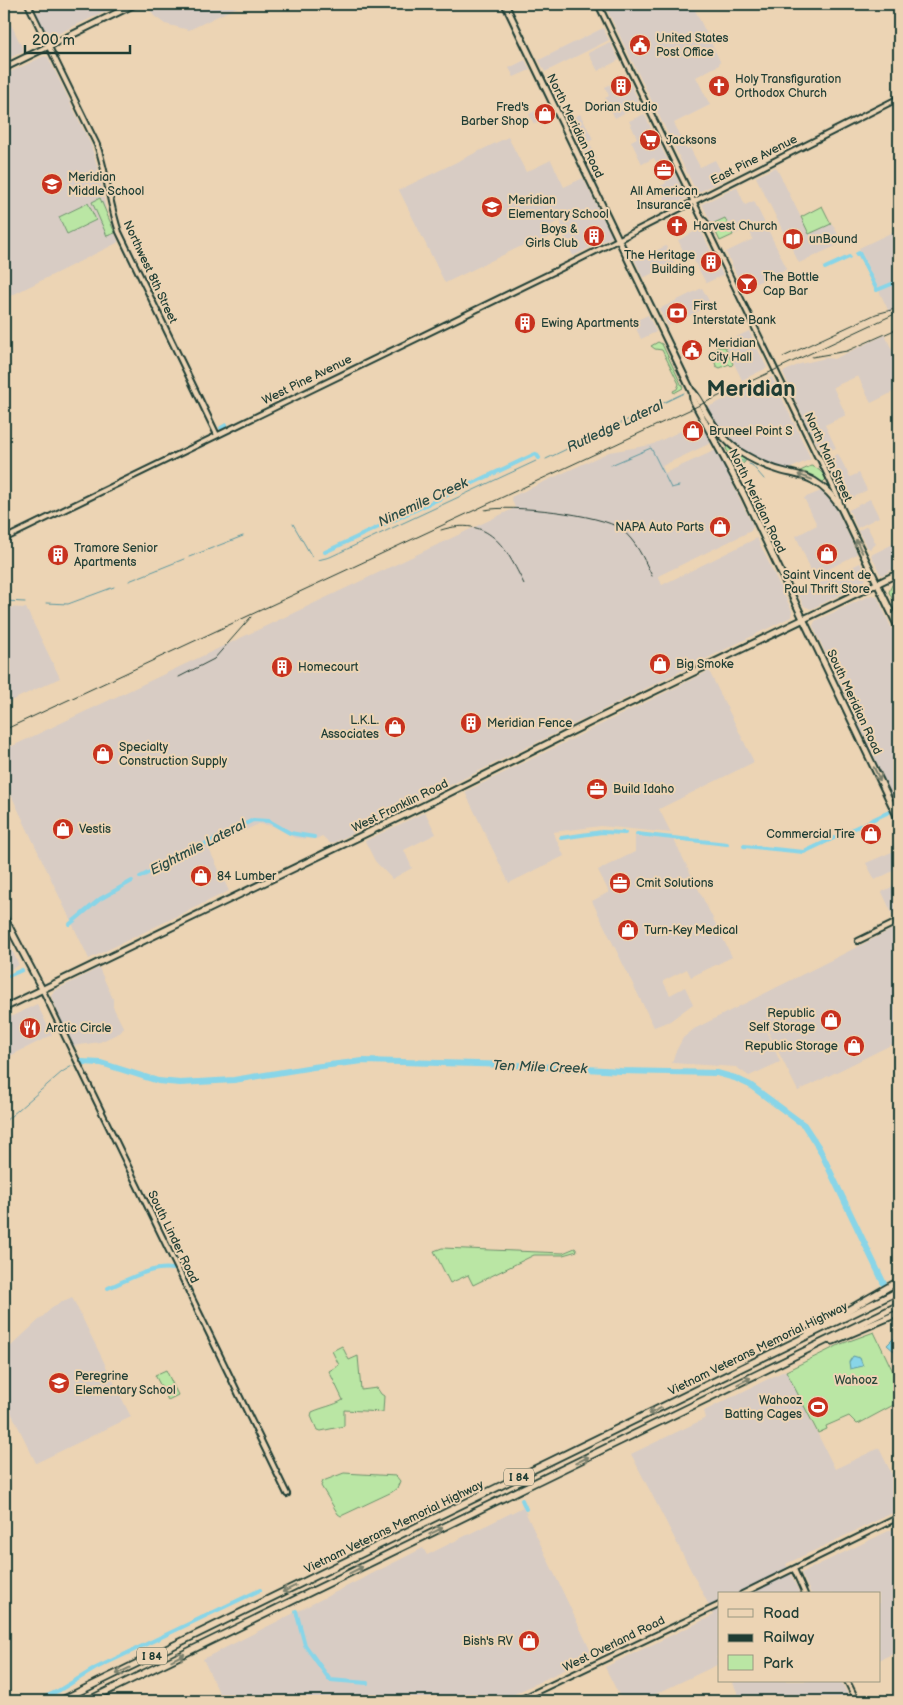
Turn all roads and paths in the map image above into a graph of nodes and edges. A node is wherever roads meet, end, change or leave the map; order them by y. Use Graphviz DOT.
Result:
graph roads {
  1 [pos="28,4"];
  2 [pos="135,4"];
  3 [pos="505,4"];
  4 [pos="598,4"];
  5 [pos="49,46"];
  6 [pos="4,68"];
  7 [pos="899,98"];
  8 [pos="694,202"];
  9 [pos="619,240"];
  10 [pos="692,392"];
  11 [pos="217,435"];
  12 [pos="842,508"];
  13 [pos="4,539"];
  14 [pos="899,573"];
  15 [pos="878,583"];
  16 [pos="803,619"];
  17 [pos="899,629"];
  18 [pos="899,820"];
  19 [pos="4,917"];
  20 [pos="899,920"];
  21 [pos="858,941"];
  22 [pos="42,989"];
  23 [pos="4,1008"];
  24 [pos="899,1281"];
  25 [pos="899,1292"];
  26 [pos="899,1305"];
  27 [pos="899,1313"];
  28 [pos="794,1344"];
  29 [pos="778,1364"];
  30 [pos="287,1494"];
  31 [pos="899,1517"];
  32 [pos="794,1569"];
  33 [pos="746,1592"];
  34 [pos="804,1592"];
  35 [pos="718,1604"];
  36 [pos="128,1682"];
  37 [pos="848,1682"];
  38 [pos="60,1701"];
  39 [pos="88,1701"];
  40 [pos="97,1701"];
  41 [pos="517,1701"];
  42 [pos="857,1701"];
  1 -- 5 [label="street, Northwest 8th Street"];
  2 -- 5 [label="main road"];
  3 -- 9 [label="main road, North Meridian Road"];
  4 -- 8 [label="street, North Main Street"];
  5 -- 6 [label="main road"];
  5 -- 11 [label="street, Northwest 8th Street"];
  7 -- 8 [label="street, East Pine Avenue"];
  8 -- 9 [label="street, East Pine Avenue"];
  8 -- 12 [label="street, North Main Street"];
  9 -- 10 [label="main road, North Meridian Road"];
  9 -- 11 [label="street, West Pine Avenue"];
  12 -- 10 [label="main road, North Meridian Road, one-way"];
  10 -- 16 [label="main road, North Meridian Road"];
  11 -- 13 [label="street, West Pine Avenue"];
  15 -- 12 [label="main road, North Main Street, one-way"];
  14 -- 15 [label="main road, West Franklin Road"];
  15 -- 16 [label="main road, West Franklin Road"];
  15 -- 17 [label="main road, North Main Street"];
  16 -- 18 [label="main road, South Meridian Road, one-way"];
  16 -- 22 [label="main road, West Franklin Road"];
  19 -- 22 [label="main road"];
  20 -- 21 [label="street"];
  22 -- 23 [label="main road, West Franklin Road"];
  22 -- 30 [label="street, South Linder Road"];
  24 -- 28 [label="highway"];
  25 -- 28 [label="highway, Vietnam Veterans Memorial Highway / I 84"];
  26 -- 29 [label="highway, Vietnam Veterans Memorial Highway / I 84"];
  27 -- 29 [label="highway"];
  28 -- 38 [label="highway, Vietnam Veterans Memorial Highway / I 84, one-way"];
  36 -- 29 [label="highway, Vietnam Veterans Memorial Highway / I 84, one-way"];
  31 -- 32 [label="street"];
  32 -- 33 [label="street"];
  32 -- 34 [label="street"];
  35 -- 41 [label="street, West Overland Road"];
  36 -- 39 [label="highway, Vietnam Veterans Memorial Highway / I 84"];
  36 -- 40 [label="highway"];
  37 -- 42 [label="street"];
}
